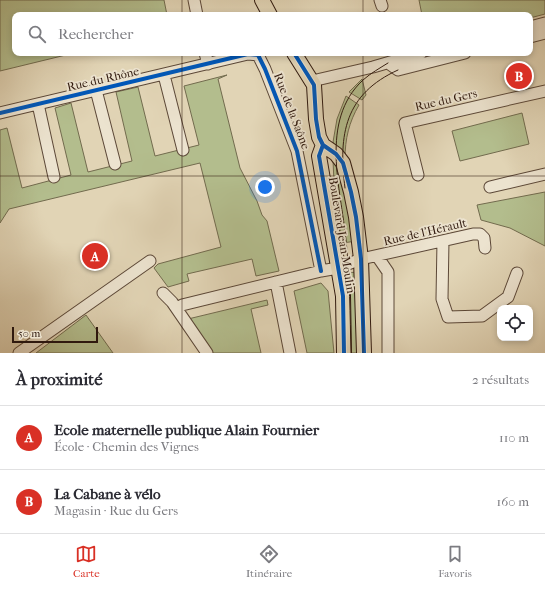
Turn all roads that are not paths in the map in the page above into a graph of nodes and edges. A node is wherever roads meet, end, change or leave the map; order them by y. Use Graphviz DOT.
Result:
graph roads {
  1 [pos="194,0"];
  2 [pos="262,0"];
  3 [pos="196,12"];
  4 [pos="268,12"];
  5 [pos="545,23"];
  6 [pos="533,26"];
  7 [pos="545,33"];
  8 [pos="533,36"];
  9 [pos="232,56"];
  10 [pos="258,56"];
  11 [pos="296,56"];
  12 [pos="411,56"];
  13 [pos="453,56"];
  14 [pos="207,59"];
  15 [pos="388,63"];
  16 [pos="164,75"];
  17 [pos="313,83"];
  18 [pos="96,90"];
  19 [pos="545,91"];
  20 [pos="38,104"];
  21 [pos="0,113"];
  22 [pos="322,146"];
  23 [pos="183,150"];
  24 [pos="115,164"];
  25 [pos="545,174"];
  26 [pos="418,175"];
  27 [pos="54,177"];
  28 [pos="490,187"];
  29 [pos="443,241"];
  30 [pos="485,248"];
  31 [pos="377,256"];
  32 [pos="361,260"];
  33 [pos="150,261"];
  34 [pos="338,268"];
  35 [pos="321,271"];
  36 [pos="517,273"];
  37 [pos="276,282"];
  38 [pos="163,293"];
  39 [pos="182,305"];
  40 [pos="19,353"];
  41 [pos="207,353"];
  42 [pos="290,353"];
  43 [pos="344,353"];
  44 [pos="364,353"];
  45 [pos="388,353"];
  1 -- 3 [label="street"];
  2 -- 4 [label="main road"];
  5 -- 6 [label="street"];
  7 -- 8 [label="street"];
  9 -- 14 [label="street, Rue du Rhône"];
  10 -- 35 [label="street, Rue de la Saône"];
  11 -- 17 [label="main road"];
  12 -- 15 [label="street"];
  13 -- 15 [label="street"];
  14 -- 16 [label="street, Rue du Rhône"];
  15 -- 17 [label="street"];
  16 -- 18 [label="street, Rue du Rhône"];
  16 -- 23 [label="street"];
  17 -- 22 [label="main road, Boulevard Jean Moulin"];
  18 -- 20 [label="street, Rue du Rhône"];
  18 -- 24 [label="street"];
  19 -- 26 [label="street, Rue du Gers"];
  20 -- 21 [label="street, Rue du Rhône"];
  20 -- 27 [label="street"];
  22 -- 32 [label="main road, Boulevard Jean Moulin"];
  22 -- 34 [label="main road, Boulevard Jean Moulin"];
  25 -- 28 [label="street"];
  29 -- 30 [label="street, Rue de l'Hérault"];
  29 -- 31 [label="street, Rue de l'Hérault"];
  29 -- 36 [label="street"];
  31 -- 32 [label="street, Rue de l'Hérault"];
  31 -- 45 [label="street"];
  32 -- 34 [label="street, Rue de l'Hérault"];
  32 -- 44 [label="main road, Boulevard Jean Moulin"];
  33 -- 40 [label="street"];
  34 -- 35 [label="street, Rue de l'Hérault"];
  34 -- 43 [label="main road, Boulevard Jean Moulin"];
  35 -- 37 [label="street, Rue de l'Hérault"];
  37 -- 39 [label="street, Rue de l'Hérault"];
  37 -- 42 [label="street"];
  38 -- 41 [label="street"];
}
